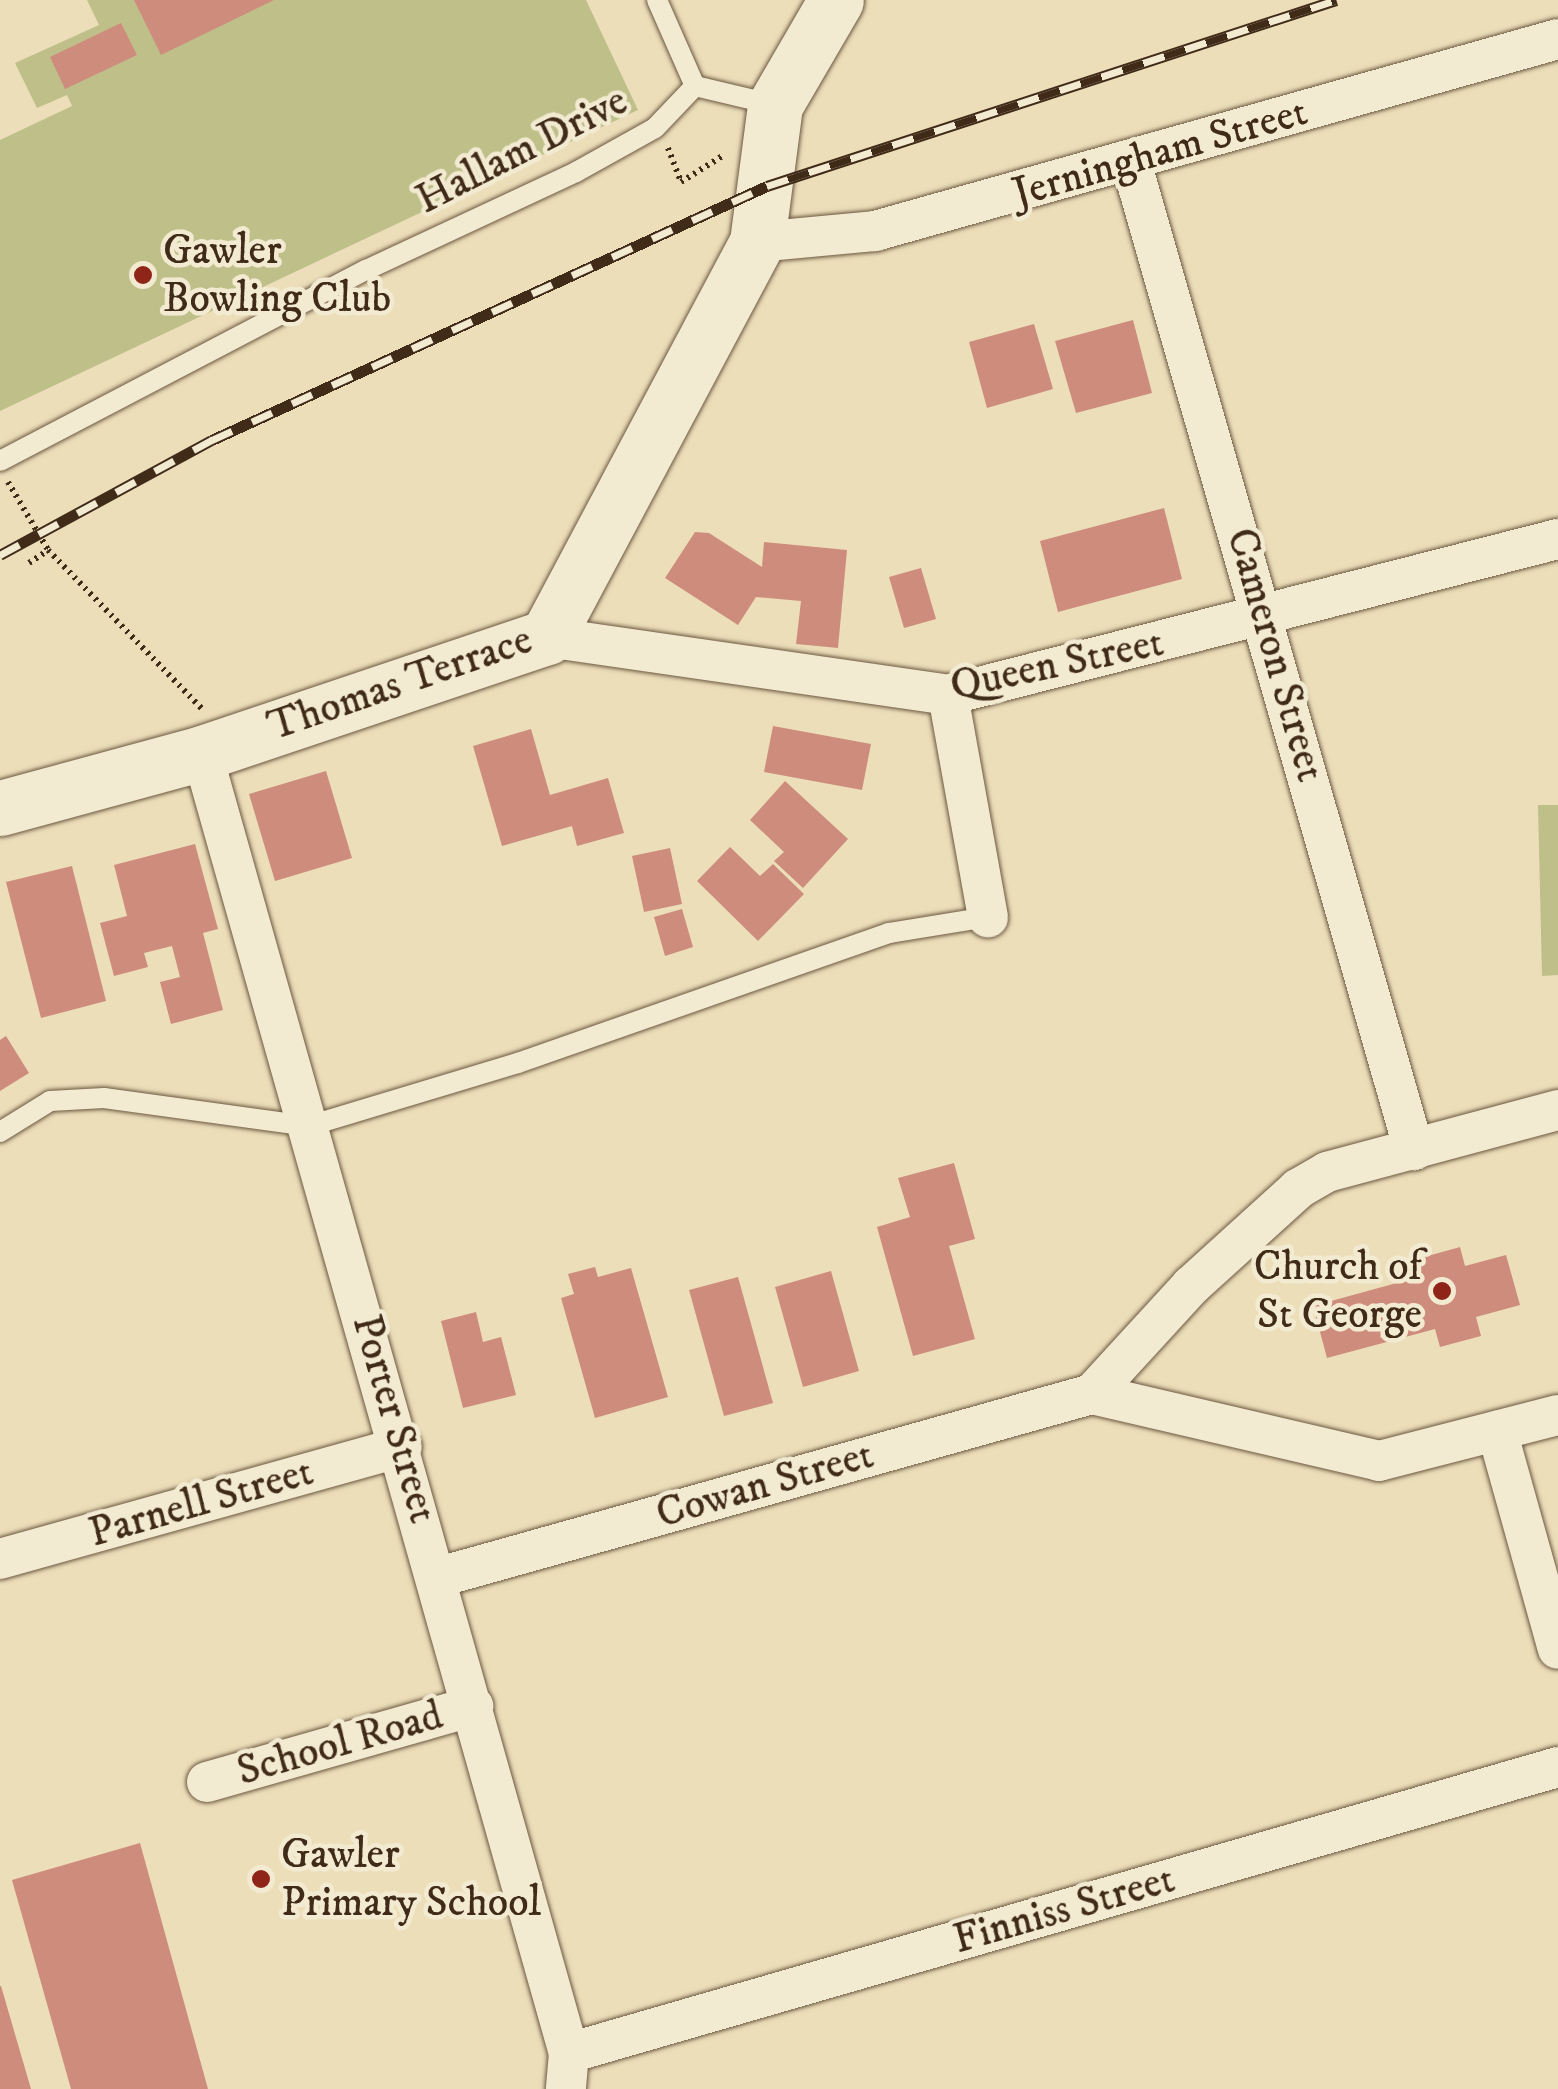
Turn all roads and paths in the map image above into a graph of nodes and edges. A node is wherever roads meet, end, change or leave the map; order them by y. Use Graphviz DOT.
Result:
graph roads {
  1 [pos="657,0"];
  2 [pos="836,0"];
  3 [pos="1558,39"];
  4 [pos="696,86"];
  5 [pos="775,105"];
  6 [pos="664,140"];
  7 [pos="730,151"];
  8 [pos="1131,162"];
  9 [pos="757,242"];
  10 [pos="0,465"];
  11 [pos="1558,538"];
  12 [pos="48,550"];
  13 [pos="29,562"];
  14 [pos="1265,618"];
  15 [pos="547,636"];
  16 [pos="948,695"];
  17 [pos="203,732"];
  18 [pos="0,808"];
  19 [pos="988,917"];
  20 [pos="1558,1110"];
  21 [pos="310,1126"];
  22 [pos="0,1132"];
  23 [pos="1414,1150"];
  24 [pos="1092,1394"];
  25 [pos="1558,1414"];
  26 [pos="1497,1431"];
  27 [pos="402,1447"];
  28 [pos="0,1560"];
  29 [pos="439,1577"];
  30 [pos="1558,1649"];
  31 [pos="473,1706"];
  32 [pos="1558,1766"];
  33 [pos="208,1782"];
  34 [pos="568,2071"];
  1 -- 4 [label="lane"];
  2 -- 5 [label="street"];
  3 -- 8 [label="street, Jerningham Street"];
  4 -- 5 [label="lane"];
  4 -- 10 [label="lane, Hallam Drive"];
  5 -- 9 [label="street"];
  6 -- 7 [label="path"];
  8 -- 9 [label="street, Jerningham Street"];
  8 -- 14 [label="street, Cameron Street"];
  9 -- 15 [label="street, Thomas Terrace"];
  10 -- 12 [label="path"];
  11 -- 14 [label="street, Queen Street"];
  12 -- 13 [label="path"];
  12 -- 17 [label="path"];
  14 -- 16 [label="street, Queen Street"];
  14 -- 23 [label="street, Cameron Street"];
  15 -- 16 [label="street, Queen Street"];
  15 -- 17 [label="street, Thomas Terrace"];
  16 -- 19 [label="street"];
  17 -- 18 [label="street, Thomas Terrace"];
  17 -- 21 [label="street, Porter Street"];
  19 -- 21 [label="lane"];
  20 -- 23 [label="street"];
  21 -- 22 [label="lane"];
  21 -- 27 [label="street, Porter Street"];
  23 -- 24 [label="street"];
  24 -- 26 [label="street"];
  24 -- 29 [label="street, Cowan Street"];
  25 -- 26 [label="street"];
  26 -- 30 [label="street"];
  27 -- 28 [label="street, Parnell Street"];
  27 -- 29 [label="street, Porter Street"];
  29 -- 31 [label="street, Porter Street"];
  31 -- 33 [label="street, School Road"];
  31 -- 34 [label="street, Porter Street"];
  32 -- 34 [label="street, Finniss Street"];
}
